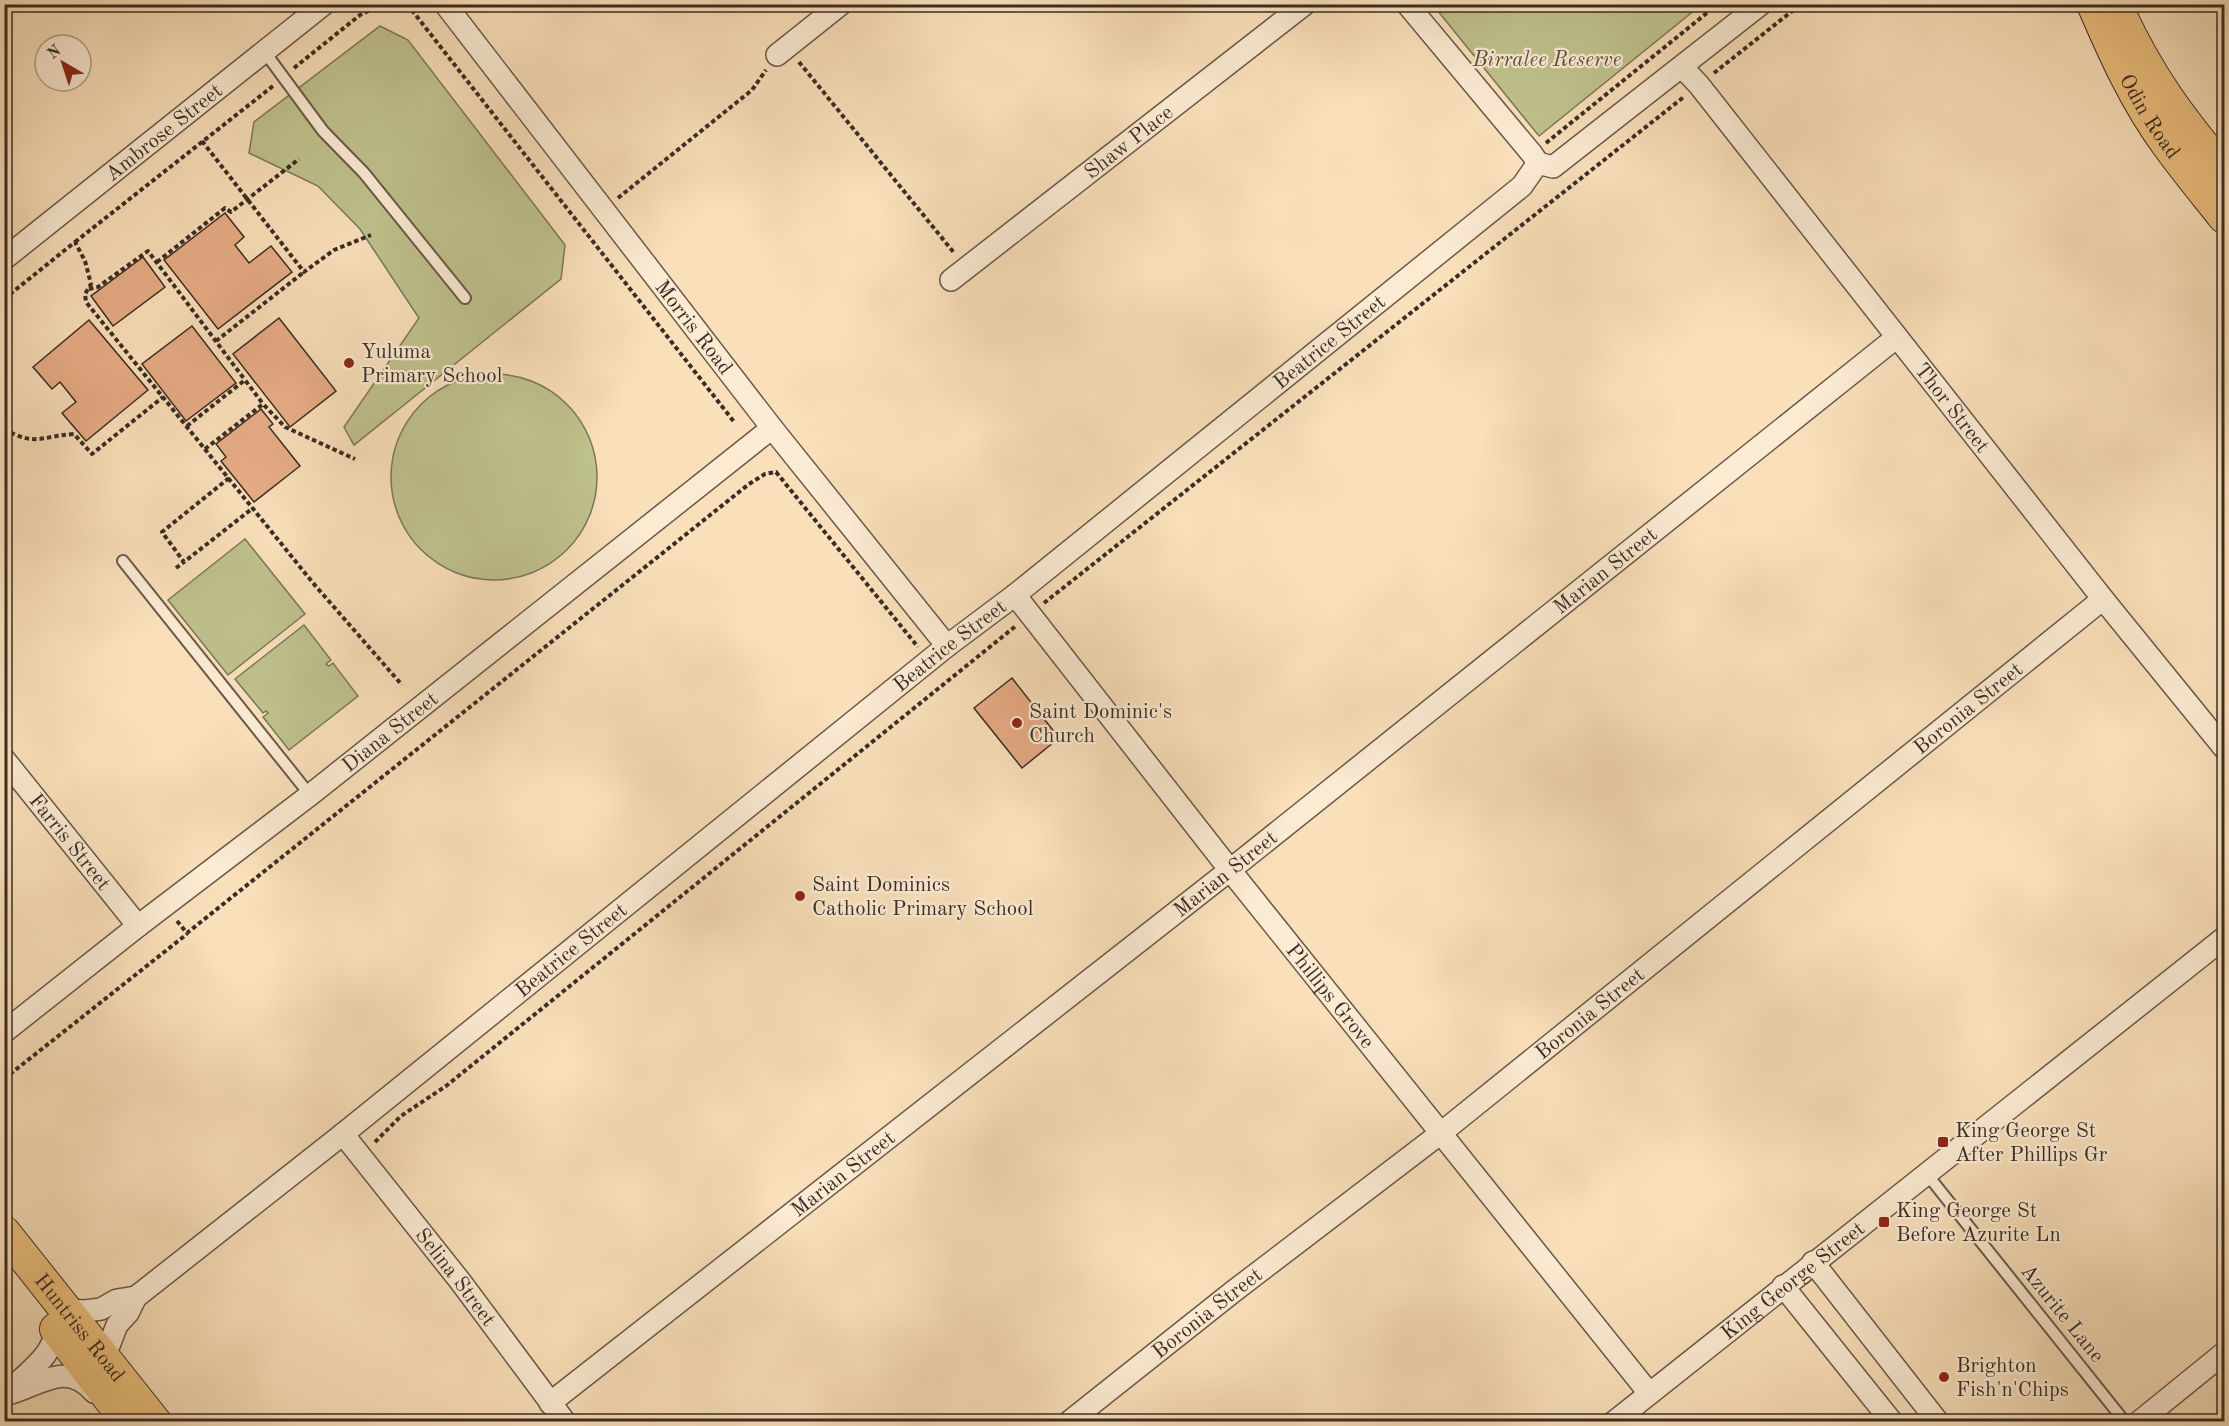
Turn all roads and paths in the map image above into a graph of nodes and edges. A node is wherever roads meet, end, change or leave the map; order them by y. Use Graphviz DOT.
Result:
graph roads {
  1 [pos="324,4"];
  2 [pos="381,4"];
  3 [pos="407,4"];
  4 [pos="446,4"];
  5 [pos="841,4"];
  6 [pos="1305,4"];
  7 [pos="1407,4"];
  8 [pos="1718,4"];
  9 [pos="1761,4"];
  10 [pos="1801,4"];
  11 [pos="2094,4"];
  12 [pos="2116,4"];
  13 [pos="264,51"];
  14 [pos="782,51"];
  15 [pos="1682,67"];
  16 [pos="294,69"];
  17 [pos="1699,85"];
  18 [pos="274,86"];
  19 [pos="202,141"];
  20 [pos="1535,158"];
  21 [pos="299,159"];
  22 [pos="2224,171"];
  23 [pos="247,200"];
  24 [pos="604,209"];
  25 [pos="2224,217"];
  26 [pos="371,235"];
  27 [pos="75,242"];
  28 [pos="4,259"];
  29 [pos="157,262"];
  30 [pos="304,272"];
  31 [pos="959,274"];
  32 [pos="89,289"];
  33 [pos="465,298"];
  34 [pos="4,299"];
  35 [pos="1897,337"];
  36 [pos="216,341"];
  37 [pos="245,380"];
  38 [pos="163,397"];
  39 [pos="264,404"];
  40 [pos="735,423"];
  41 [pos="187,426"];
  42 [pos="772,428"];
  43 [pos="4,429"];
  44 [pos="205,449"];
  45 [pos="355,459"];
  46 [pos="229,478"];
  47 [pos="253,508"];
  48 [pos="123,561"];
  49 [pos="184,562"];
  50 [pos="176,568"];
  51 [pos="1015,595"];
  52 [pos="2103,599"];
  53 [pos="947,646"];
  54 [pos="921,651"];
  55 [pos="402,686"];
  56 [pos="2224,748"];
  57 [pos="4,759"];
  58 [pos="310,795"];
  59 [pos="1230,870"];
  60 [pos="177,920"];
  61 [pos="138,926"];
  62 [pos="187,933"];
  63 [pos="2224,938"];
  64 [pos="4,1032"];
  65 [pos="4,1079"];
  66 [pos="1441,1133"];
  67 [pos="343,1134"];
  68 [pos="1926,1173"];
  69 [pos="4,1232"];
  70 [pos="1813,1262"];
  71 [pos="4,1265"];
  72 [pos="1784,1286"];
  73 [pos="136,1297"];
  74 [pos="62,1320"];
  75 [pos="2224,1353"];
  76 [pos="105,1356"];
  77 [pos="1649,1393"];
  78 [pos="6,1395"];
  79 [pos="550,1403"];
  80 [pos="125,1419"];
  81 [pos="155,1422"];
  82 [pos="565,1422"];
  83 [pos="1069,1422"];
  84 [pos="1614,1422"];
  85 [pos="1892,1422"];
  86 [pos="1938,1422"];
  87 [pos="2126,1422"];
  88 [pos="2139,1422"];
  1 -- 13 [label="street, Ambrose Street"];
  2 -- 16 [label="path"];
  3 -- 40 [label="path"];
  4 -- 24 [label="street, Morris Road"];
  5 -- 14 [label="street"];
  6 -- 31 [label="street, Shaw Place"];
  7 -- 20 [label="street"];
  8 -- 20 [label="path"];
  9 -- 15 [label="street"];
  10 -- 17 [label="path"];
  11 -- 25 [label="main road, Odin Road"];
  12 -- 22 [label="main road, Odin Road"];
  13 -- 28 [label="street, Ambrose Street"];
  13 -- 33 [label="lane"];
  14 -- 24 [label="path"];
  14 -- 31 [label="path"];
  15 -- 17 [label="street, Thor Street"];
  15 -- 20 [label="street"];
  17 -- 35 [label="street, Thor Street"];
  18 -- 19 [label="path"];
  19 -- 23 [label="path"];
  19 -- 27 [label="path"];
  20 -- 51 [label="street, Beatrice Street"];
  21 -- 23 [label="path"];
  23 -- 29 [label="path"];
  23 -- 30 [label="path"];
  24 -- 42 [label="street, Morris Road"];
  26 -- 30 [label="path"];
  27 -- 32 [label="path"];
  27 -- 34 [label="path"];
  29 -- 32 [label="path"];
  29 -- 36 [label="path"];
  30 -- 36 [label="path"];
  32 -- 38 [label="path"];
  35 -- 52 [label="street, Thor Street"];
  35 -- 59 [label="street, Marian Street"];
  36 -- 37 [label="path"];
  37 -- 39 [label="path"];
  37 -- 41 [label="path"];
  38 -- 41 [label="path"];
  38 -- 43 [label="path"];
  39 -- 44 [label="path"];
  39 -- 45 [label="path"];
  41 -- 44 [label="path"];
  42 -- 53 [label="street, Morris Road"];
  42 -- 58 [label="street, Diana Street"];
  44 -- 46 [label="path"];
  46 -- 47 [label="path"];
  46 -- 49 [label="path"];
  47 -- 49 [label="path"];
  47 -- 55 [label="path"];
  48 -- 58 [label="lane"];
  49 -- 50 [label="path"];
  51 -- 53 [label="street, Beatrice Street"];
  51 -- 59 [label="street, Phillips Grove"];
  52 -- 56 [label="street, Thor Street"];
  52 -- 66 [label="street, Boronia Street"];
  53 -- 67 [label="street, Beatrice Street"];
  54 -- 62 [label="path"];
  57 -- 61 [label="street, Farris Street"];
  58 -- 61 [label="street, Diana Street"];
  59 -- 66 [label="street, Phillips Grove"];
  59 -- 79 [label="street, Marian Street"];
  60 -- 62 [label="path"];
  61 -- 64 [label="street, Diana Street"];
  62 -- 65 [label="path"];
  63 -- 68 [label="street, King George Street"];
  66 -- 77 [label="street, Phillips Grove"];
  66 -- 83 [label="street, Boronia Street"];
  67 -- 73 [label="street, Beatrice Street"];
  67 -- 79 [label="street, Selina Street"];
  68 -- 70 [label="street, King George Street"];
  68 -- 87 [label="lane, Azurite Lane"];
  69 -- 74 [label="main road, Huntriss Road"];
  70 -- 72 [label="street, King George Street"];
  70 -- 86 [label="street"];
  71 -- 74 [label="main road, Huntriss Road"];
  72 -- 77 [label="street, King George Street"];
  72 -- 85 [label="street"];
  73 -- 74 [label="street, Beatrice Street"];
  73 -- 76 [label="street, Beatrice Street"];
  74 -- 76 [label="main road, Huntriss Road"];
  74 -- 78 [label="street"];
  74 -- 80 [label="main road, Huntriss Road"];
  75 -- 88 [label="street"];
  76 -- 81 [label="main road, Huntriss Road"];
  77 -- 84 [label="street, King George Street"];
  78 -- 80 [label="street"];
  79 -- 82 [label="street, Selina Street"];
}
